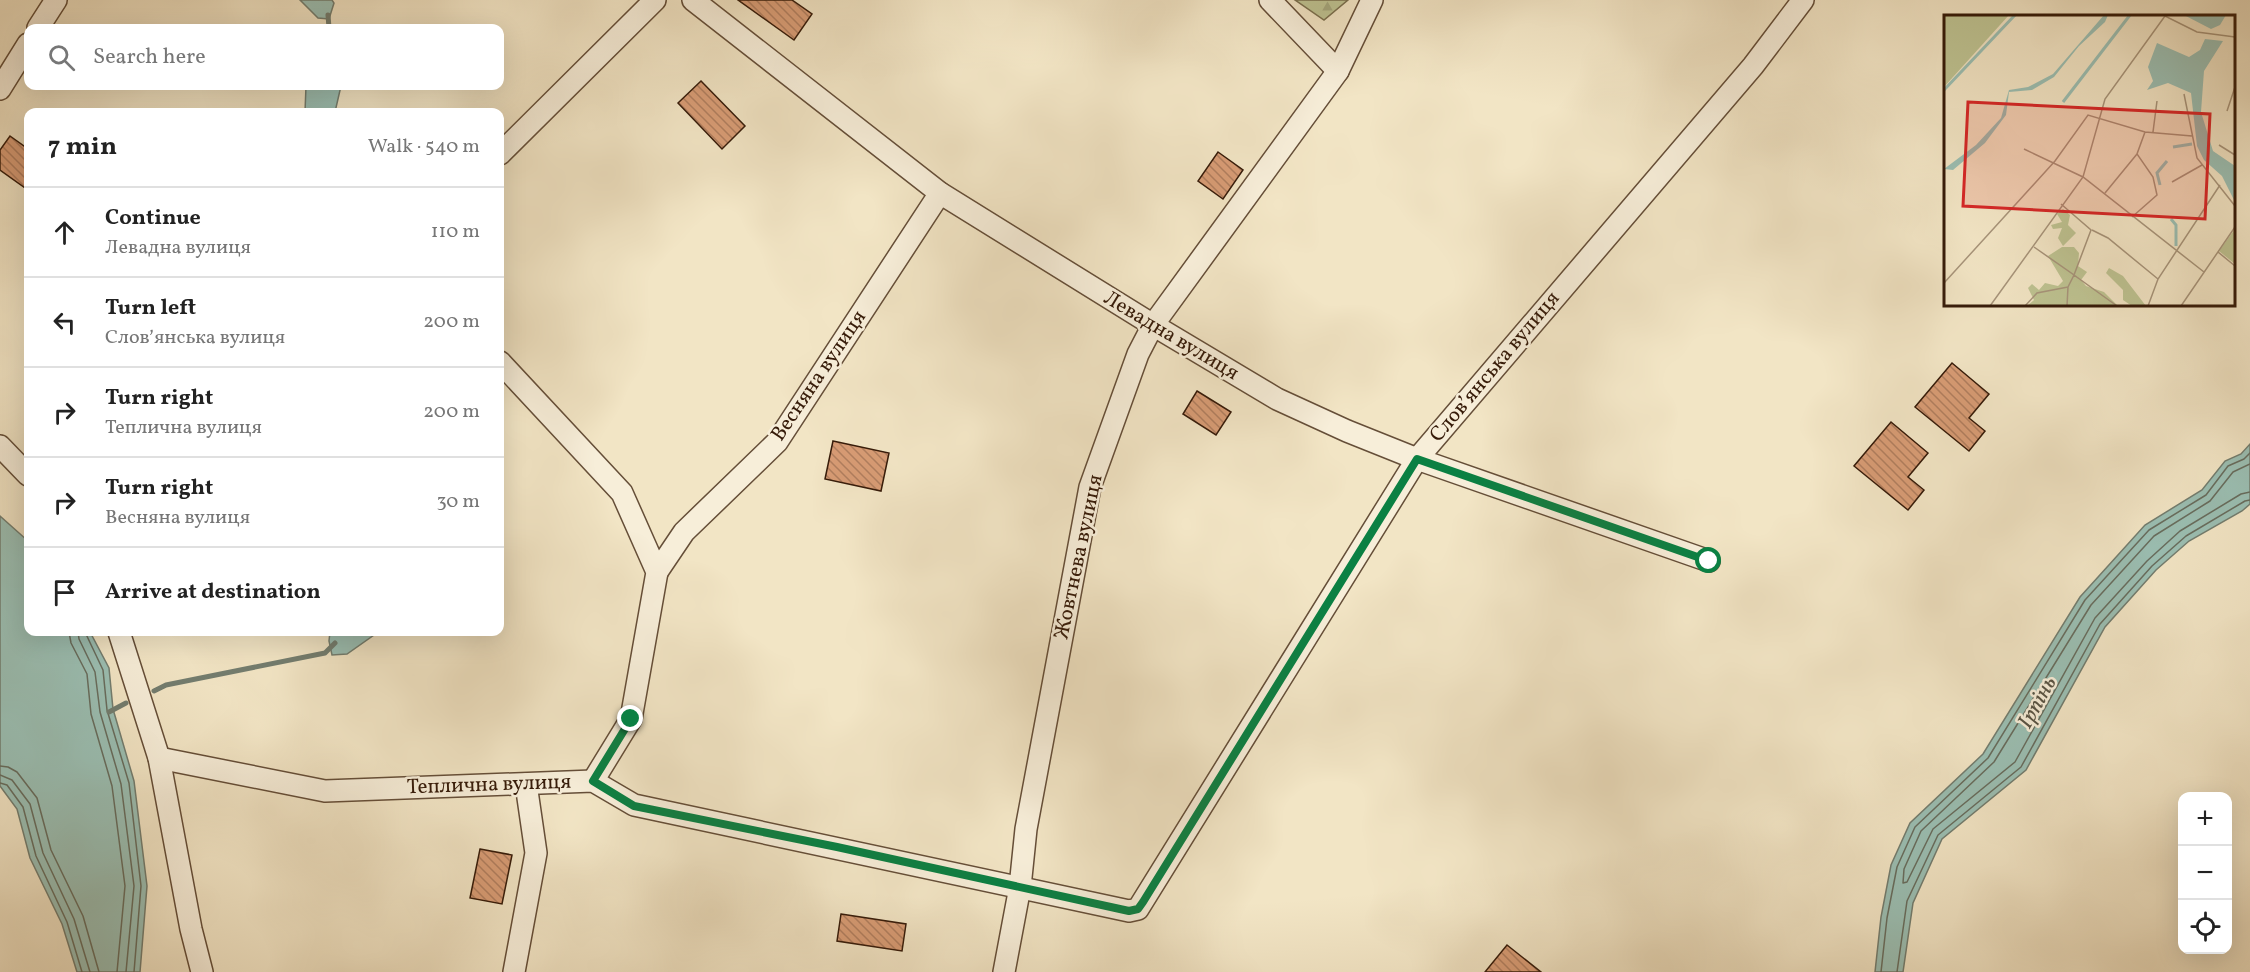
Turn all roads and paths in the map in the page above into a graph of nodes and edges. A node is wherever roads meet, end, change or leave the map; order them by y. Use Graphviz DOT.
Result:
graph roads {
  1 [pos="56,0"];
  2 [pos="655,0"];
  3 [pos="693,0"];
  4 [pos="1270,0"];
  5 [pos="1372,0"];
  6 [pos="1803,0"];
  7 [pos="41,24"];
  8 [pos="24,50"];
  9 [pos="1338,71"];
  10 [pos="0,89"];
  11 [pos="504,150"];
  12 [pos="940,194"];
  13 [pos="1153,325"];
  14 [pos="504,366"];
  15 [pos="0,446"];
  16 [pos="1417,459"];
  17 [pos="24,471"];
  18 [pos="1709,561"];
  19 [pos="657,572"];
  20 [pos="120,636"];
  21 [pos="159,758"];
  22 [pos="593,781"];
  23 [pos="526,784"];
  24 [pos="1020,887"];
  25 [pos="1129,911"];
  26 [pos="202,972"];
  27 [pos="514,972"];
  28 [pos="1004,972"];
  1 -- 7 [label="street"];
  2 -- 11 [label="street"];
  3 -- 12 [label="street, Левадна вулиця"];
  4 -- 9 [label="street"];
  5 -- 9 [label="street, Жовтнева вулиця"];
  6 -- 16 [label="street, Словʼянська вулиця"];
  8 -- 10 [label="street"];
  9 -- 13 [label="street, Жовтнева вулиця"];
  12 -- 13 [label="street, Левадна вулиця"];
  12 -- 19 [label="street, Весняна вулиця"];
  13 -- 16 [label="street, Левадна вулиця"];
  13 -- 24 [label="street, Жовтнева вулиця"];
  14 -- 19 [label="street"];
  15 -- 17 [label="street"];
  16 -- 18 [label="street, Левадна вулиця"];
  16 -- 25 [label="street, Словʼянська вулиця"];
  19 -- 22 [label="street, Весняна вулиця"];
  20 -- 21 [label="street"];
  21 -- 23 [label="street, Теплична вулиця"];
  21 -- 26 [label="street"];
  22 -- 23 [label="street, Теплична вулиця"];
  22 -- 24 [label="street, Теплична вулиця"];
  23 -- 27 [label="street"];
  24 -- 25 [label="street, Теплична вулиця"];
  24 -- 28 [label="street, Жовтнева вулиця"];
}
